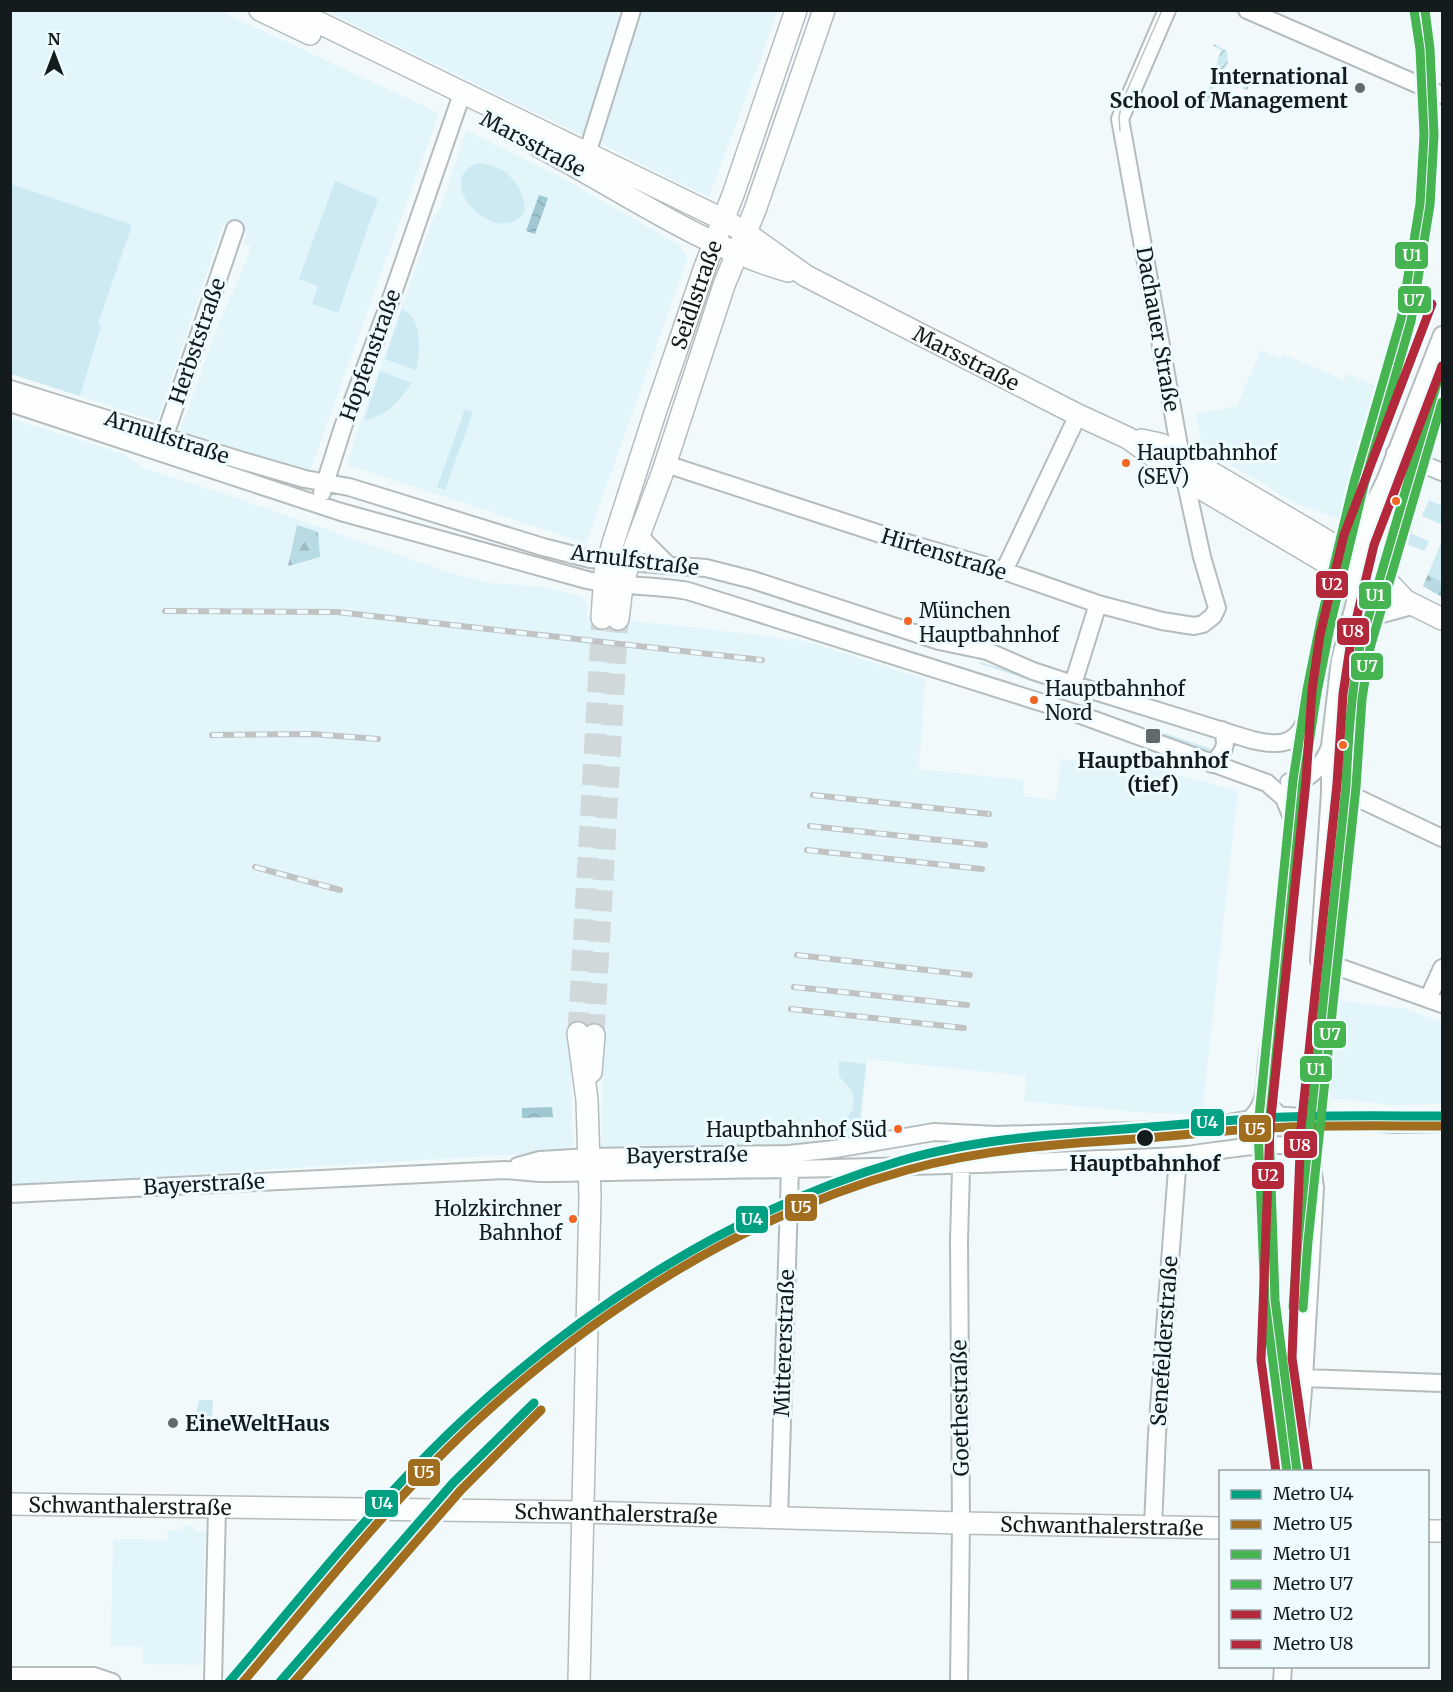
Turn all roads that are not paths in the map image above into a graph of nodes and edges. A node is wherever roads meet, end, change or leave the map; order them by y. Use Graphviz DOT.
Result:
graph roads {
  1 [pos="260,10"];
  2 [pos="293,10"];
  3 [pos="632,10"];
  4 [pos="796,10"];
  5 [pos="824,10"];
  6 [pos="1167,10"];
  7 [pos="1247,10"];
  8 [pos="1443,95"];
  9 [pos="460,98"];
  10 [pos="587,154"];
  11 [pos="724,220"];
  12 [pos="235,229"];
  13 [pos="746,233"];
  14 [pos="714,243"];
  15 [pos="737,252"];
  16 [pos="806,276"];
  17 [pos="1443,335"];
  18 [pos="10,389"];
  19 [pos="10,403"];
  20 [pos="1078,415"];
  21 [pos="164,436"];
  22 [pos="1128,438"];
  23 [pos="159,453"];
  24 [pos="1395,453"];
  25 [pos="1180,454"];
  26 [pos="666,464"];
  27 [pos="1443,472"];
  28 [pos="1185,479"];
  29 [pos="325,483"];
  30 [pos="318,504"];
  31 [pos="639,534"];
  32 [pos="608,561"];
  33 [pos="629,562"];
  34 [pos="668,565"];
  35 [pos="1355,568"];
  36 [pos="1004,571"];
  37 [pos="613,584"];
  38 [pos="1410,602"];
  39 [pos="1098,604"];
  40 [pos="1217,608"];
  41 [pos="610,619"];
  42 [pos="1443,619"];
  43 [pos="1344,643"];
  44 [pos="1073,684"];
  45 [pos="1311,685"];
  46 [pos="1336,688"];
  47 [pos="1307,707"];
  48 [pos="1333,712"];
  49 [pos="1304,724"];
  50 [pos="1222,730"];
  51 [pos="1330,747"];
  52 [pos="1212,764"];
  53 [pos="1257,779"];
  54 [pos="1297,782"];
  55 [pos="1330,785"];
  56 [pos="1293,820"];
  57 [pos="1443,838"];
  58 [pos="1443,968"];
  59 [pos="1435,1002"];
  60 [pos="586,1034"];
  61 [pos="1264,1096"];
  62 [pos="1280,1115"];
  63 [pos="1252,1117"];
  64 [pos="1443,1123"];
  65 [pos="962,1135"];
  66 [pos="1308,1149"];
  67 [pos="1178,1155"];
  68 [pos="962,1164"];
  69 [pos="590,1165"];
  70 [pos="790,1169"];
  71 [pos="10,1194"];
  72 [pos="1304,1378"];
  73 [pos="1443,1383"];
  74 [pos="1296,1470"];
  75 [pos="10,1504"];
  76 [pos="218,1508"];
  77 [pos="583,1512"];
  78 [pos="778,1517"];
  79 [pos="961,1523"];
  80 [pos="1154,1527"];
  81 [pos="1219,1528"];
  82 [pos="10,1676"];
  83 [pos="112,1682"];
  84 [pos="213,1682"];
  85 [pos="579,1682"];
  86 [pos="959,1682"];
  1 -- 9 [label="main road, Marsstraße"];
  2 -- 9 [label="main road, Marsstraße"];
  3 -- 10 [label="street"];
  4 -- 11 [label="main road, Seidlstraße"];
  5 -- 13 [label="main road, Seidlstraße"];
  6 -- 25 [label="street, Dachauer Straße"];
  7 -- 8 [label="street"];
  9 -- 10 [label="main road, Marsstraße"];
  9 -- 14 [label="main road, Marsstraße"];
  9 -- 29 [label="street, Hopfenstraße"];
  10 -- 11 [label="main road, Marsstraße"];
  11 -- 13 [label="main road, Marsstraße"];
  11 -- 14 [label="main road, Seidlstraße"];
  12 -- 21 [label="street, Herbststraße"];
  13 -- 15 [label="main road, Seidlstraße"];
  13 -- 16 [label="main road, Marsstraße"];
  14 -- 15 [label="main road, Marsstraße"];
  14 -- 32 [label="main road, Seidlstraße"];
  15 -- 16 [label="main road, Marsstraße"];
  15 -- 26 [label="main road, Seidlstraße"];
  16 -- 20 [label="main road, Marsstraße"];
  17 -- 24 [label="street"];
  18 -- 21 [label="street, Arnulfstraße"];
  19 -- 23 [label="street, Arnulfstraße"];
  20 -- 22 [label="main road, Marsstraße"];
  20 -- 36 [label="street"];
  21 -- 23 [label="street, Herbststraße"];
  21 -- 29 [label="street, Arnulfstraße"];
  22 -- 25 [label="main road, Marsstraße"];
  22 -- 28 [label="main road, Marsstraße"];
  23 -- 30 [label="street, Arnulfstraße"];
  24 -- 27 [label="street"];
  24 -- 35 [label="street"];
  25 -- 28 [label="street, Dachauer Straße"];
  25 -- 35 [label="main road, Marsstraße"];
  26 -- 31 [label="main road, Seidlstraße"];
  26 -- 36 [label="street, Hirtenstraße"];
  28 -- 35 [label="main road, Marsstraße"];
  28 -- 40 [label="street, Dachauer Straße"];
  29 -- 30 [label="street, Hopfenstraße"];
  29 -- 32 [label="street, Arnulfstraße"];
  30 -- 37 [label="street, Arnulfstraße"];
  31 -- 33 [label="main road, Seidlstraße"];
  31 -- 34 [label="street"];
  32 -- 33 [label="street, Arnulfstraße"];
  32 -- 37 [label="main road, Seidlstraße"];
  33 -- 34 [label="street, Arnulfstraße"];
  33 -- 37 [label="main road, Seidlstraße"];
  34 -- 44 [label="street, Arnulfstraße"];
  35 -- 38 [label="main road"];
  35 -- 43 [label="street"];
  35 -- 45 [label="street"];
  36 -- 39 [label="street, Hirtenstraße"];
  37 -- 41 [label="main road"];
  37 -- 52 [label="street, Arnulfstraße"];
  38 -- 42 [label="main road"];
  38 -- 43 [label="street"];
  39 -- 40 [label="street, Hirtenstraße"];
  39 -- 44 [label="street"];
  43 -- 46 [label="street"];
  44 -- 50 [label="street, Arnulfstraße"];
  45 -- 46 [label="street"];
  45 -- 47 [label="street"];
  46 -- 48 [label="street"];
  47 -- 48 [label="street"];
  47 -- 49 [label="street"];
  48 -- 51 [label="street"];
  49 -- 50 [label="street, Arnulfstraße"];
  49 -- 54 [label="street"];
  50 -- 52 [label="street"];
  51 -- 54 [label="street"];
  51 -- 55 [label="street"];
  52 -- 53 [label="street, Arnulfstraße"];
  53 -- 54 [label="street, Arnulfstraße"];
  53 -- 56 [label="street, Arnulfstraße"];
  54 -- 56 [label="street"];
  55 -- 57 [label="street"];
  55 -- 59 [label="street"];
  56 -- 61 [label="street"];
  58 -- 59 [label="street"];
  60 -- 69 [label="main road"];
  61 -- 62 [label="street"];
  61 -- 63 [label="street"];
  62 -- 63 [label="street, Bayerstraße"];
  62 -- 64 [label="street, Bayerstraße"];
  62 -- 66 [label="street"];
  63 -- 65 [label="street, Bayerstraße"];
  65 -- 68 [label="street, Goethestraße"];
  65 -- 69 [label="street, Bayerstraße"];
  66 -- 67 [label="street, Bayerstraße"];
  66 -- 72 [label="street"];
  67 -- 68 [label="street, Bayerstraße"];
  67 -- 80 [label="street, Senefelderstraße"];
  68 -- 70 [label="street, Bayerstraße"];
  68 -- 79 [label="street, Goethestraße"];
  69 -- 70 [label="street, Bayerstraße"];
  69 -- 71 [label="street, Bayerstraße"];
  69 -- 77 [label="main road"];
  70 -- 78 [label="street, Mittererstraße"];
  72 -- 73 [label="street"];
  72 -- 74 [label="street"];
  75 -- 76 [label="main road, Schwanthalerstraße"];
  76 -- 77 [label="main road, Schwanthalerstraße"];
  76 -- 84 [label="street"];
  77 -- 78 [label="main road, Schwanthalerstraße"];
  77 -- 85 [label="main road"];
  78 -- 79 [label="main road, Schwanthalerstraße"];
  79 -- 80 [label="main road, Schwanthalerstraße"];
  79 -- 86 [label="street, Goethestraße"];
  80 -- 81 [label="main road, Schwanthalerstraße"];
  82 -- 83 [label="street"];
}
